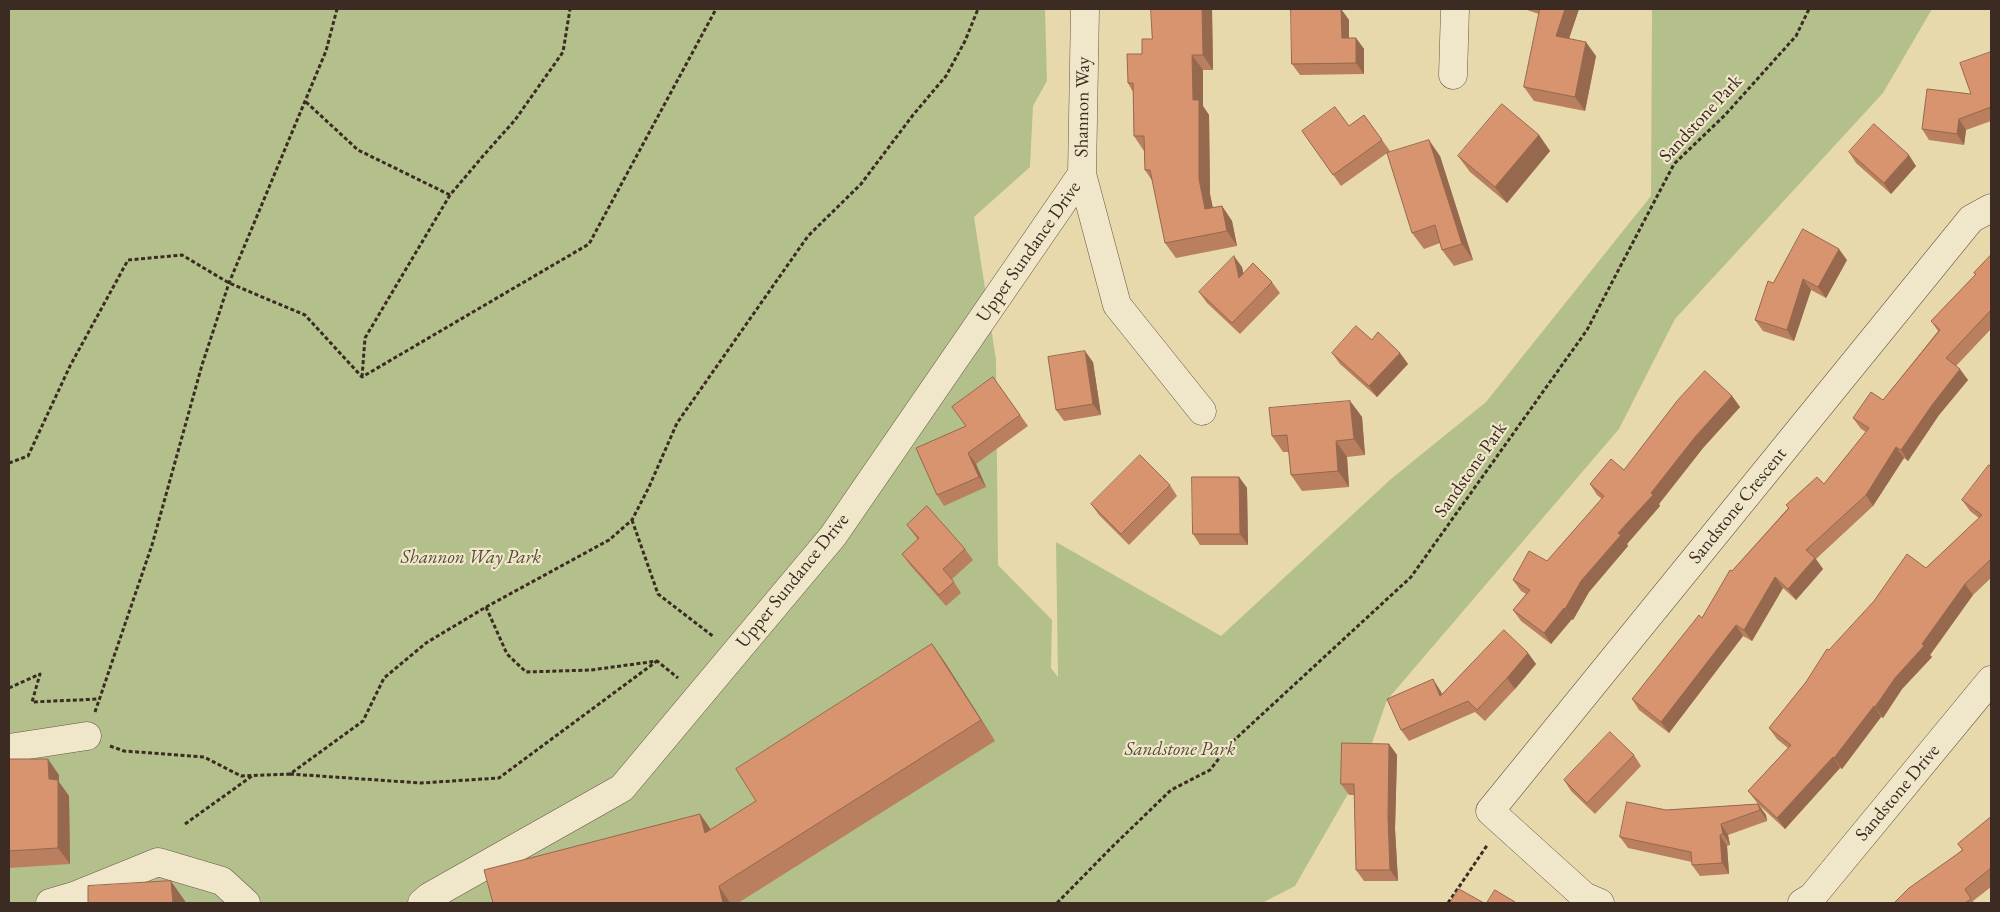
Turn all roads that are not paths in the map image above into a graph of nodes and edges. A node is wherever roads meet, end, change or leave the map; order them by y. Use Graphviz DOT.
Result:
graph roads {
  1 [pos="1085,9"];
  2 [pos="1455,9"];
  3 [pos="1453,76"];
  4 [pos="1082,174"];
  5 [pos="1991,208"];
  6 [pos="1202,412"];
  7 [pos="1991,680"];
  8 [pos="87,736"];
  9 [pos="9,748"];
  10 [pos="50,903"];
  11 [pos="246,903"];
  12 [pos="422,903"];
  13 [pos="1600,903"];
  14 [pos="1802,903"];
  1 -- 4 [label="street, Shannon Way"];
  2 -- 3 [label="street"];
  4 -- 6 [label="street, Shannon Way"];
  4 -- 12 [label="street, Upper Sundance Drive"];
  5 -- 13 [label="street, Sandstone Crescent"];
  7 -- 14 [label="street, Sandstone Drive"];
  8 -- 9 [label="street"];
  10 -- 11 [label="street"];
}
